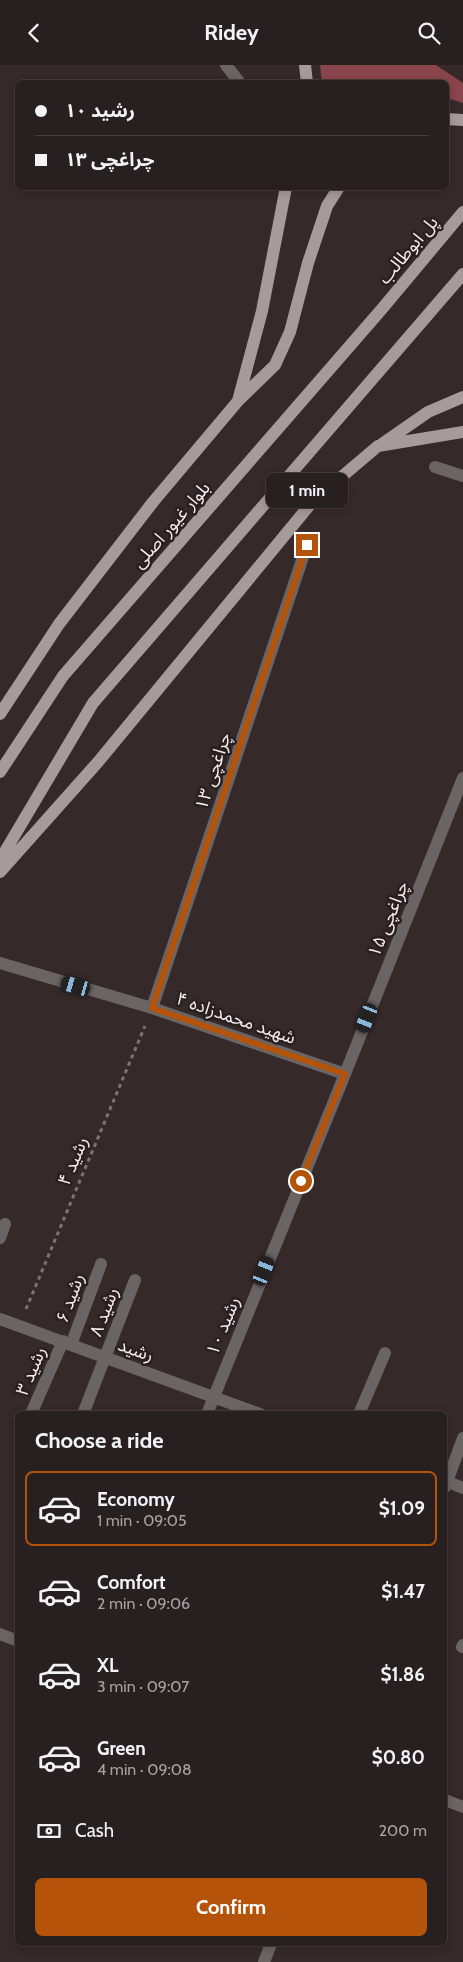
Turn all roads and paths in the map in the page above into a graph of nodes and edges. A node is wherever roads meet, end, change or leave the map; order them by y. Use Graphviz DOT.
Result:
graph roads {
  1 [pos="226,65"];
  2 [pos="305,65"];
  3 [pos="238,80"];
  4 [pos="307,80"];
  5 [pos="449,119"];
  6 [pos="463,120"];
  7 [pos="285,190"];
  8 [pos="337,190"];
  9 [pos="463,212"];
  10 [pos="463,274"];
  11 [pos="381,310"];
  12 [pos="463,397"];
  13 [pos="238,401"];
  14 [pos="463,432"];
  15 [pos="378,447"];
  16 [pos="435,467"];
  17 [pos="463,477"];
  18 [pos="307,545"];
  19 [pos="0,714"];
  20 [pos="0,772"];
  21 [pos="463,778"];
  22 [pos="0,860"];
  23 [pos="0,872"];
  24 [pos="0,963"];
  25 [pos="152,1008"];
  26 [pos="345,1074"];
  27 [pos="5,1224"];
  28 [pos="0,1238"];
  29 [pos="101,1264"];
  30 [pos="134,1279"];
  31 [pos="0,1319"];
  32 [pos="19,1325"];
  33 [pos="67,1343"];
  34 [pos="385,1353"];
  35 [pos="105,1357"];
  36 [pos="213,1397"];
  37 [pos="33,1411"];
  38 [pos="84,1411"];
  39 [pos="207,1411"];
  40 [pos="252,1411"];
  41 [pos="360,1411"];
  42 [pos="463,1438"];
  43 [pos="447,1480"];
  44 [pos="447,1483"];
  45 [pos="463,1488"];
  46 [pos="0,1633"];
  47 [pos="15,1640"];
  48 [pos="447,1801"];
  49 [pos="463,1807"];
  50 [pos="270,1946"];
  51 [pos="264,1962"];
  1 -- 3 [label="street"];
  2 -- 4 [label="main road"];
  5 -- 6 [label="main road"];
  7 -- 13 [label="main road"];
  8 -- 13 [label="main road"];
  9 -- 11 [label="main road, پل ابوطالب"];
  10 -- 22 [label="main road"];
  11 -- 20 [label="main road, بلوار غیور اصلی"];
  12 -- 15 [label="main road"];
  13 -- 19 [label="main road"];
  14 -- 15 [label="main road"];
  15 -- 23 [label="main road"];
  16 -- 17 [label="street"];
  18 -- 25 [label="street, چراغچی ۱۳"];
  21 -- 26 [label="street, چراغچی ۱۵"];
  24 -- 25 [label="street, شهید محمدزاده ۴"];
  25 -- 26 [label="street, شهید محمدزاده ۴"];
  25 -- 32 [label="path, رشید ۴"];
  26 -- 36 [label="street, رشید ۱۰"];
  27 -- 28 [label="street"];
  29 -- 33 [label="street, رشید ۶"];
  30 -- 35 [label="street, رشید ۸"];
  31 -- 32 [label="street, رشید"];
  32 -- 33 [label="street, رشید"];
  33 -- 35 [label="street, رشید"];
  33 -- 37 [label="street, رشید ۳"];
  34 -- 41 [label="street"];
  35 -- 36 [label="street, رشید"];
  35 -- 38 [label="street, رشید ۸"];
  36 -- 39 [label="street, رشید ۱۰"];
  36 -- 40 [label="street, رشید"];
  42 -- 43 [label="street"];
  44 -- 45 [label="street"];
  46 -- 47 [label="street"];
  48 -- 49 [label="street"];
  50 -- 51 [label="street"];
}
